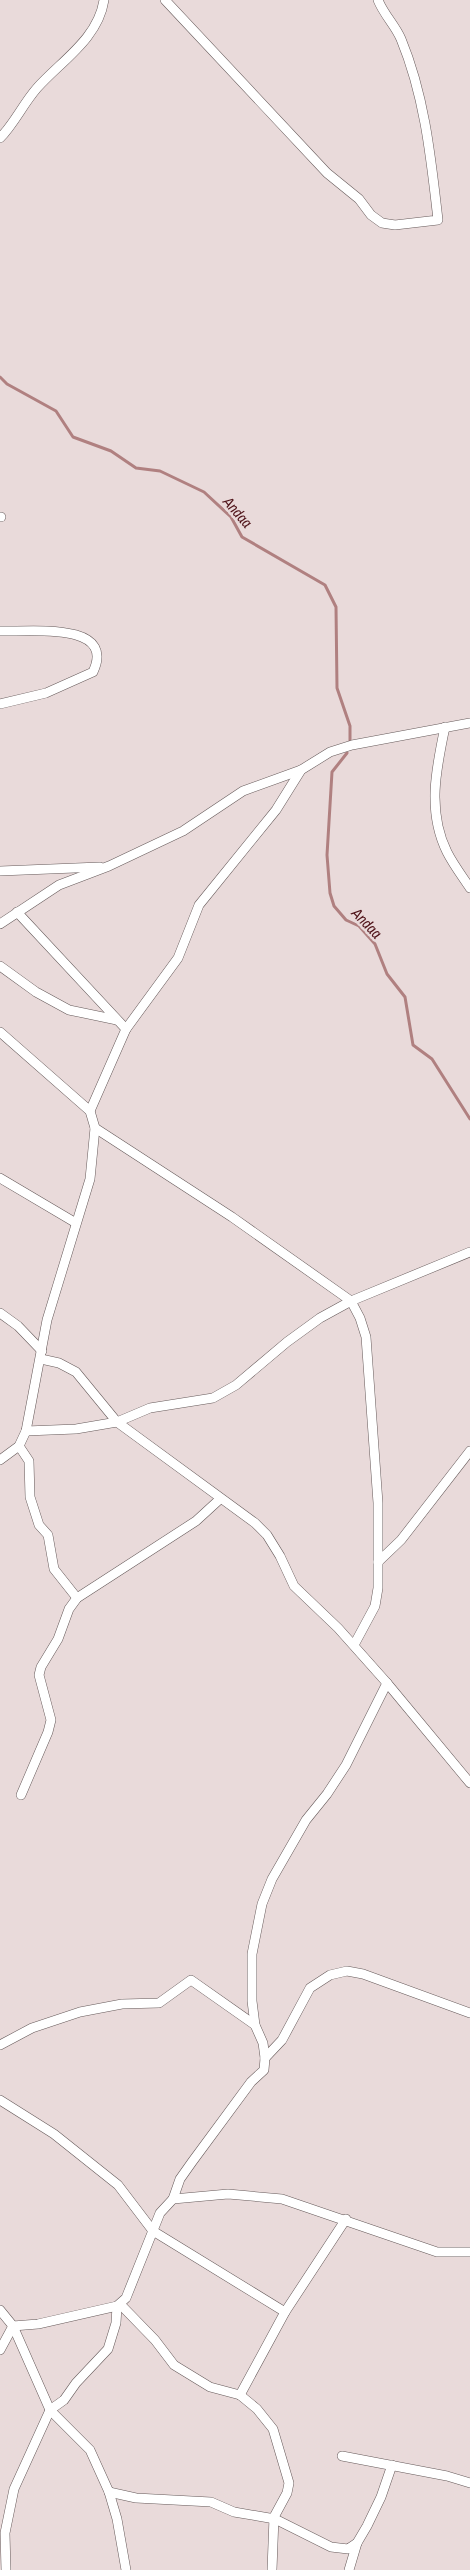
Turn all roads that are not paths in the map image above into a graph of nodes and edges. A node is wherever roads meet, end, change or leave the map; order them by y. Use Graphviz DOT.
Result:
graph roads {
  1 [pos="104,0"];
  2 [pos="165,0"];
  3 [pos="378,0"];
  4 [pos="0,138"];
  5 [pos="0,631"];
  6 [pos="0,704"];
  7 [pos="470,723"];
  8 [pos="444,727"];
  9 [pos="301,770"];
  10 [pos="109,866"];
  11 [pos="0,871"];
  12 [pos="470,888"];
  13 [pos="17,912"];
  14 [pos="0,924"];
  15 [pos="0,966"];
  16 [pos="117,1020"];
  17 [pos="126,1029"];
  18 [pos="0,1032"];
  19 [pos="90,1111"];
  20 [pos="96,1128"];
  21 [pos="0,1178"];
  22 [pos="76,1223"];
  23 [pos="470,1252"];
  24 [pos="351,1301"];
  25 [pos="0,1313"];
  26 [pos="42,1355"];
  27 [pos="117,1422"];
  28 [pos="26,1431"];
  29 [pos="18,1446"];
  30 [pos="470,1451"];
  31 [pos="0,1459"];
  32 [pos="220,1499"];
  33 [pos="378,1562"];
  34 [pos="77,1598"];
  35 [pos="354,1646"];
  36 [pos="388,1683"];
  37 [pos="470,1783"];
  38 [pos="21,1795"];
  39 [pos="470,2012"];
  40 [pos="254,2025"];
  41 [pos="0,2045"];
  42 [pos="265,2058"];
  43 [pos="0,2100"];
  44 [pos="173,2199"];
  45 [pos="346,2219"];
  46 [pos="153,2230"];
  47 [pos="470,2252"];
  48 [pos="118,2305"];
  49 [pos="0,2310"];
  50 [pos="284,2312"];
  51 [pos="13,2326"];
  52 [pos="0,2350"];
  53 [pos="240,2395"];
  54 [pos="50,2410"];
  55 [pos="342,2456"];
  56 [pos="392,2465"];
  57 [pos="470,2483"];
  58 [pos="109,2492"];
  59 [pos="275,2519"];
  60 [pos="286,2524"];
  61 [pos="273,2530"];
  62 [pos="356,2543"];
  63 [pos="6,2570"];
  64 [pos="126,2570"];
  65 [pos="272,2570"];
  66 [pos="349,2570"];
  1 -- 4 [label="street"];
  2 -- 3 [label="street"];
  5 -- 6 [label="street"];
  7 -- 8 [label="street"];
  8 -- 9 [label="street"];
  8 -- 12 [label="street"];
  9 -- 10 [label="street"];
  9 -- 17 [label="street"];
  10 -- 11 [label="street"];
  10 -- 13 [label="street"];
  13 -- 14 [label="street"];
  13 -- 16 [label="street"];
  15 -- 16 [label="street"];
  16 -- 17 [label="street"];
  17 -- 19 [label="street"];
  18 -- 19 [label="street"];
  19 -- 20 [label="street"];
  20 -- 22 [label="street"];
  20 -- 24 [label="street"];
  21 -- 22 [label="street"];
  22 -- 26 [label="street"];
  23 -- 24 [label="street"];
  24 -- 27 [label="street"];
  24 -- 33 [label="street"];
  25 -- 26 [label="street"];
  26 -- 27 [label="street"];
  26 -- 28 [label="street"];
  27 -- 28 [label="street"];
  27 -- 32 [label="street"];
  28 -- 29 [label="street"];
  29 -- 31 [label="street"];
  29 -- 34 [label="street"];
  30 -- 33 [label="street"];
  32 -- 34 [label="street"];
  32 -- 35 [label="street"];
  33 -- 35 [label="street"];
  34 -- 38 [label="street"];
  35 -- 36 [label="street"];
  36 -- 37 [label="street"];
  36 -- 40 [label="street"];
  39 -- 42 [label="street"];
  40 -- 41 [label="street"];
  40 -- 42 [label="street"];
  42 -- 44 [label="street"];
  43 -- 46 [label="street"];
  44 -- 45 [label="street"];
  44 -- 46 [label="street"];
  45 -- 47 [label="street"];
  45 -- 50 [label="street"];
  46 -- 48 [label="street"];
  46 -- 50 [label="street"];
  48 -- 51 [label="street"];
  48 -- 53 [label="street"];
  48 -- 54 [label="street"];
  49 -- 51 [label="street"];
  50 -- 53 [label="street"];
  51 -- 52 [label="street"];
  51 -- 54 [label="street"];
  53 -- 59 [label="street"];
  54 -- 58 [label="street"];
  54 -- 63 [label="street"];
  55 -- 56 [label="street"];
  56 -- 57 [label="street"];
  56 -- 62 [label="street"];
  58 -- 59 [label="street"];
  58 -- 64 [label="street"];
  59 -- 60 [label="street"];
  59 -- 61 [label="street"];
  60 -- 61 [label="street"];
  60 -- 62 [label="street"];
  61 -- 65 [label="street"];
  62 -- 66 [label="street"];
}
